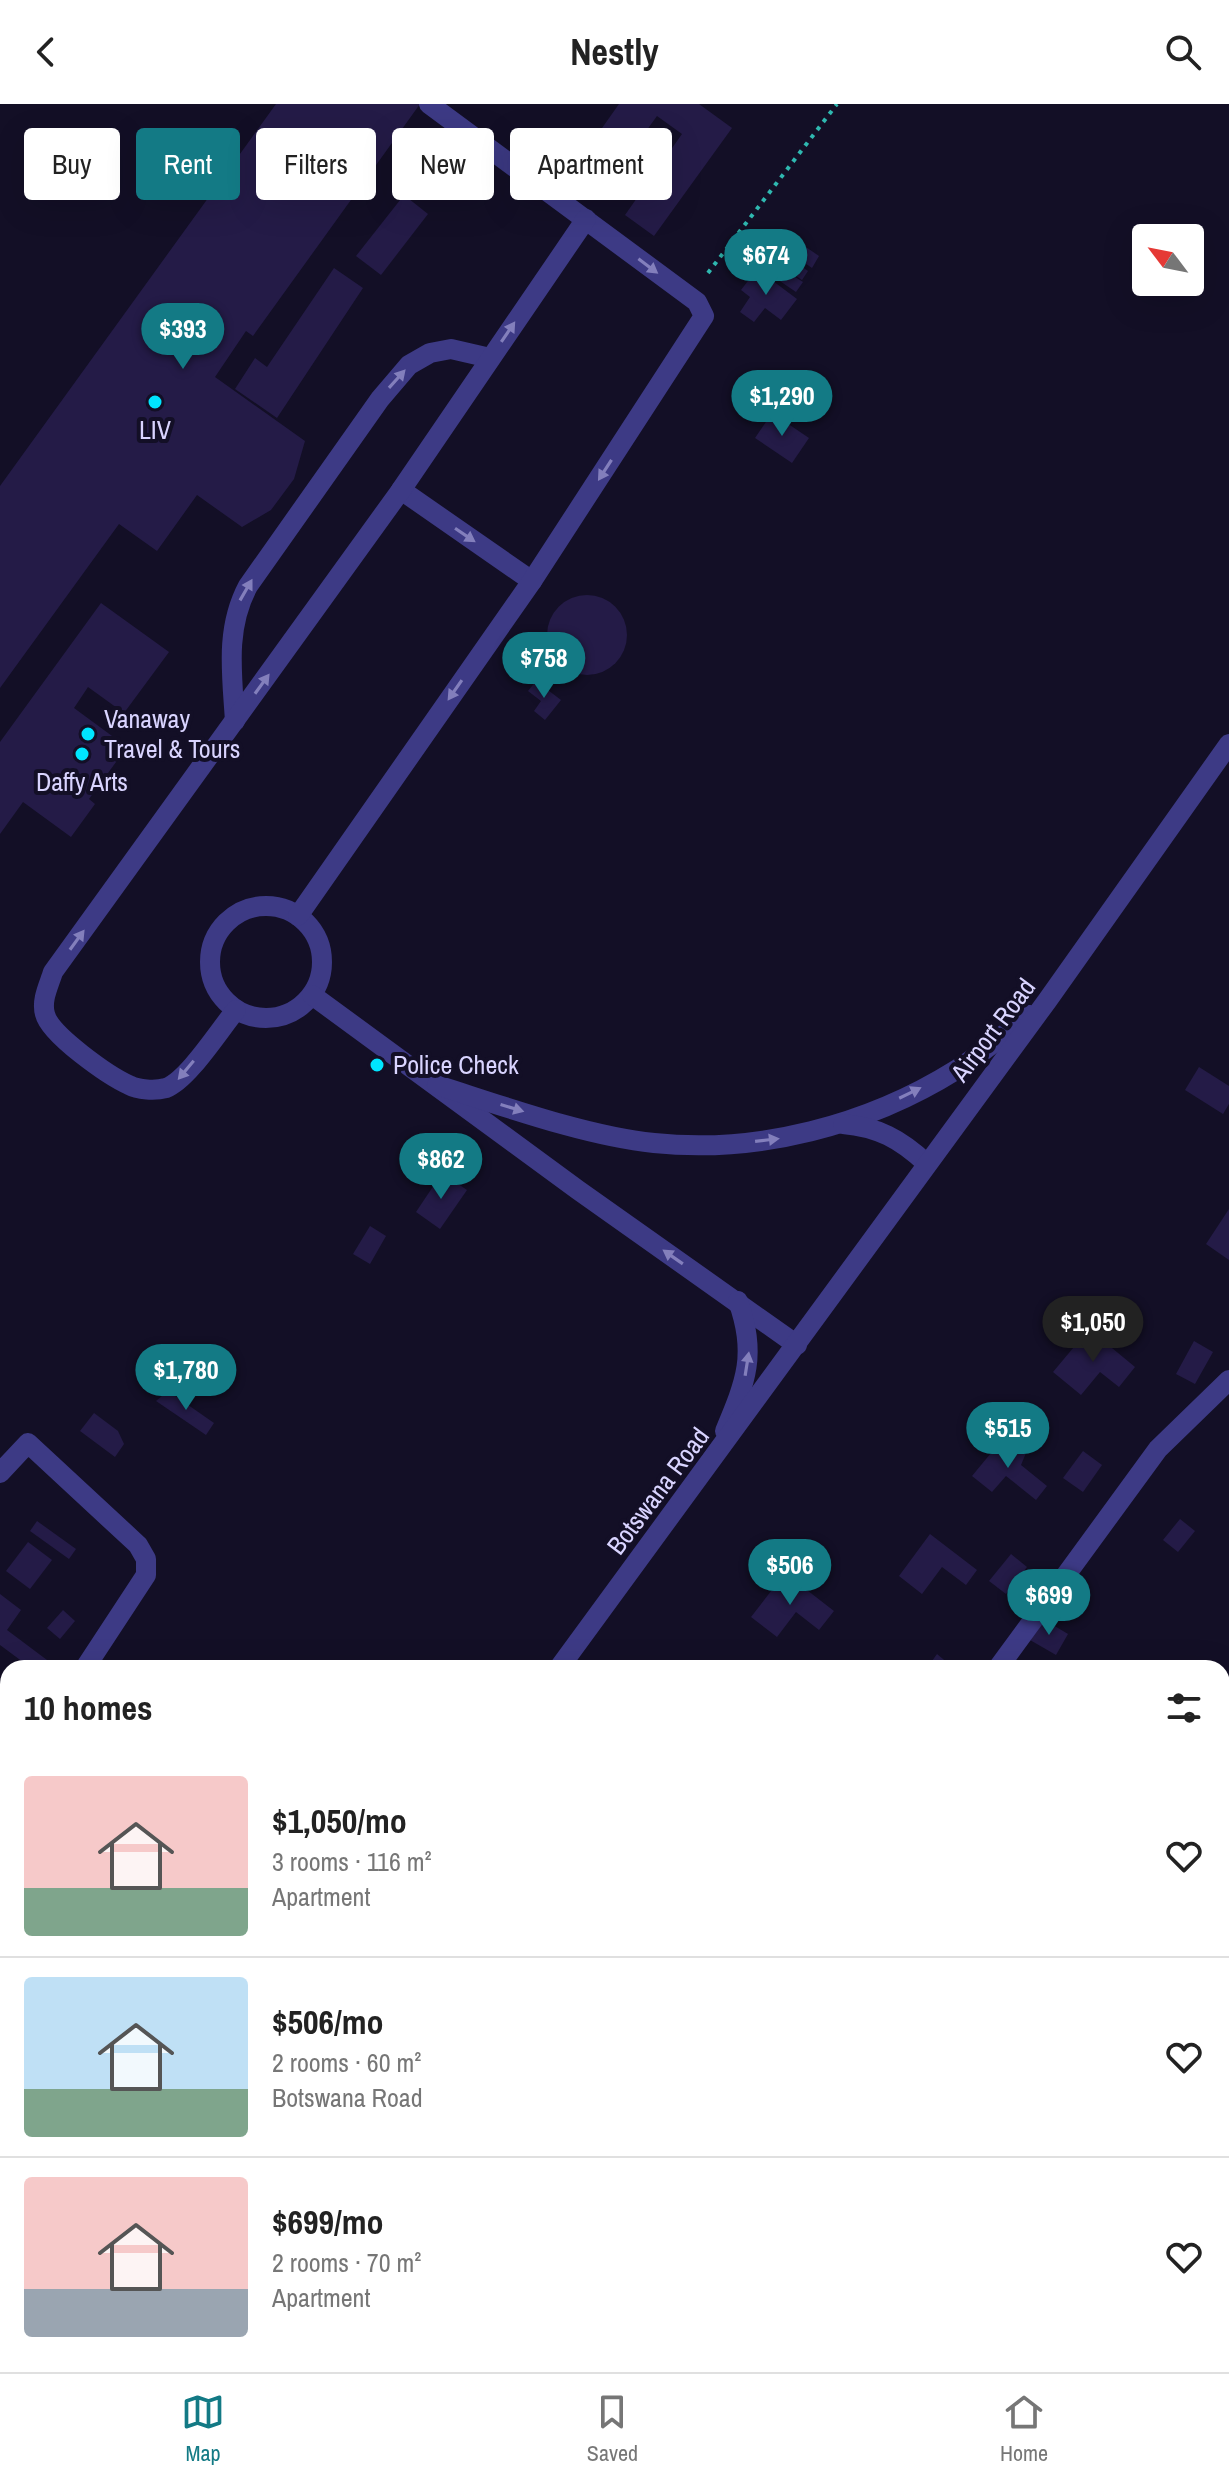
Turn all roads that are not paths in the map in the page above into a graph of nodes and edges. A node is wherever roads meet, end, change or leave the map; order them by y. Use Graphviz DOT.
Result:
graph roads {
  1 [pos="429,104"];
  2 [pos="586,219"];
  3 [pos="490,358"];
  4 [pos="401,490"];
  5 [pos="532,581"];
  6 [pos="235,721"];
  7 [pos="1229,744"];
  8 [pos="298,916"];
  9 [pos="312,995"];
  10 [pos="1047,1001"];
  11 [pos="236,1010"];
  12 [pos="437,1085"];
  13 [pos="839,1124"];
  14 [pos="926,1163"];
  15 [pos="738,1301"];
  16 [pos="797,1345"];
  17 [pos="1229,1380"];
  18 [pos="711,1464"];
  19 [pos="0,1473"];
  20 [pos="90,1660"];
  21 [pos="565,1660"];
  22 [pos="1004,1660"];
  1 -- 2 [label="street"];
  3 -- 2 [label="street, one-way"];
  2 -- 5 [label="street, one-way"];
  3 -- 4 [label="street"];
  6 -- 3 [label="street, one-way"];
  4 -- 5 [label="street, one-way"];
  6 -- 4 [label="street, one-way"];
  5 -- 8 [label="street, one-way"];
  11 -- 6 [label="street, one-way"];
  7 -- 10 [label="street, Airport Road"];
  8 -- 9 [label="street"];
  8 -- 11 [label="street"];
  9 -- 11 [label="street"];
  9 -- 12 [label="street"];
  13 -- 10 [label="street, one-way"];
  10 -- 14 [label="street, Airport Road"];
  12 -- 13 [label="street, one-way"];
  15 -- 12 [label="street, one-way"];
  13 -- 14 [label="street"];
  14 -- 16 [label="street, Airport Road"];
  15 -- 16 [label="street"];
  18 -- 15 [label="street, one-way"];
  16 -- 18 [label="street, Botswana Road"];
  17 -- 22 [label="street"];
  18 -- 21 [label="street, Botswana Road"];
  19 -- 20 [label="street"];
}
